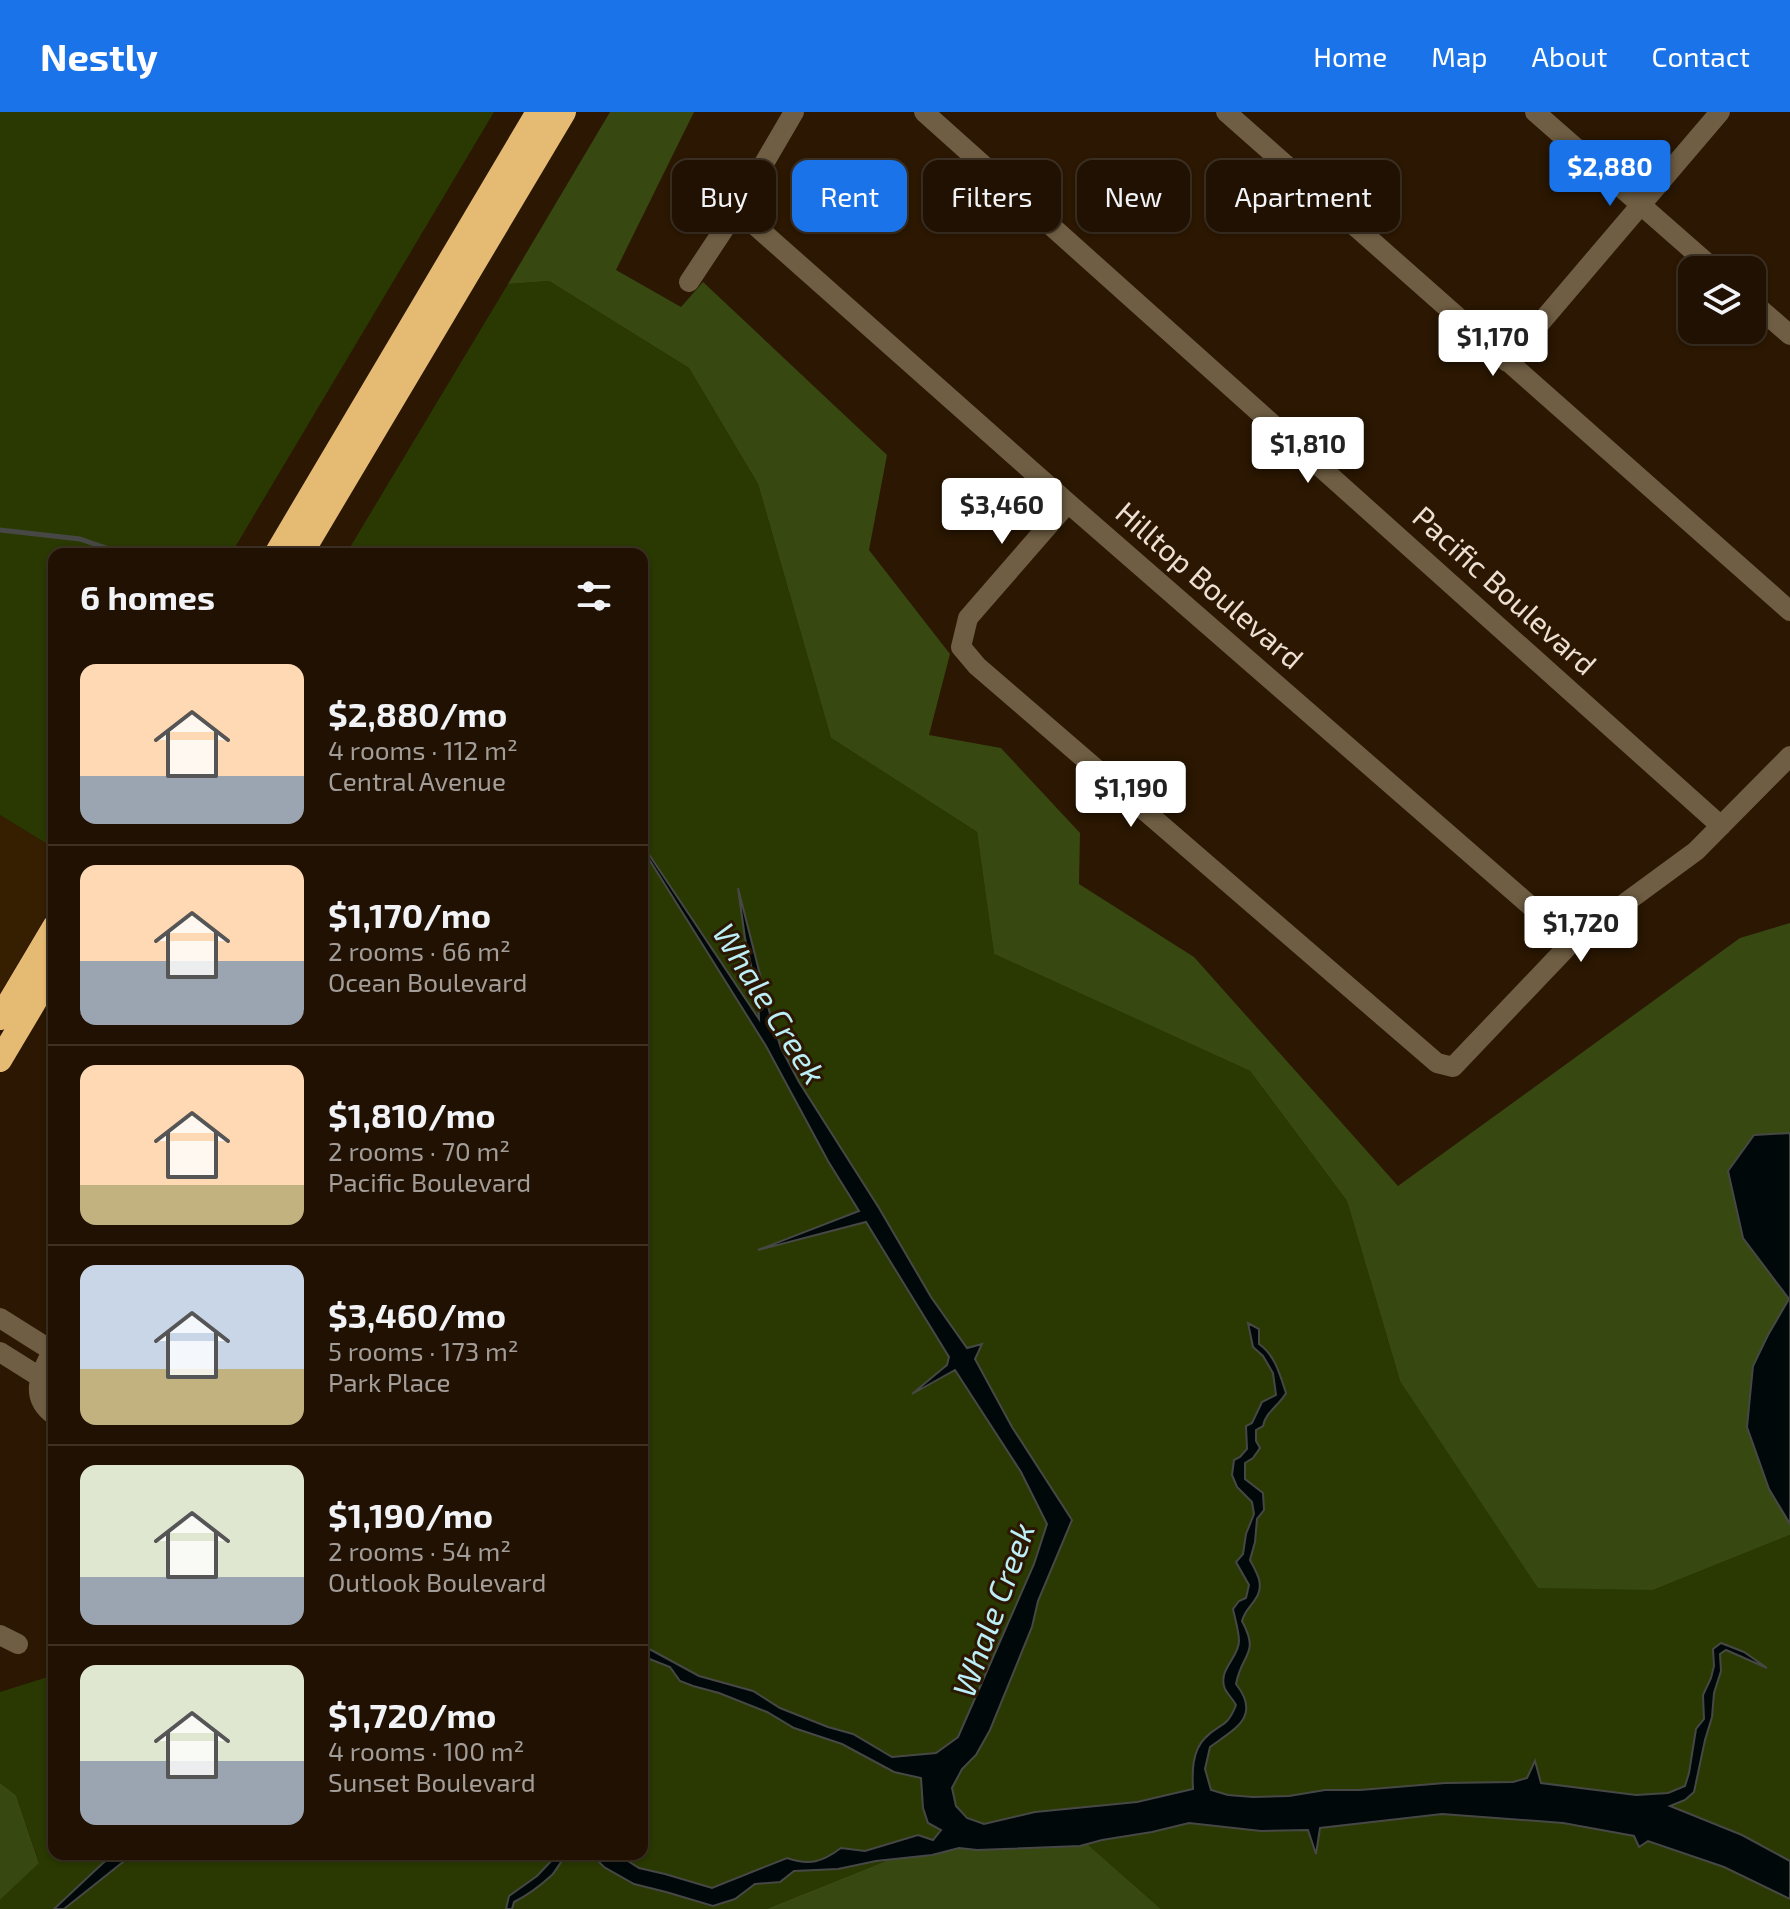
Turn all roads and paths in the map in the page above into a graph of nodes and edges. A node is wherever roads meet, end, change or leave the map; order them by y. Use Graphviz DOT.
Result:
graph roads {
  1 [pos="538,112"];
  2 [pos="564,112"];
  3 [pos="794,112"];
  4 [pos="924,112"];
  5 [pos="1226,112"];
  6 [pos="1535,112"];
  7 [pos="1720,112"];
  8 [pos="766,160"];
  9 [pos="1640,205"];
  10 [pos="722,232"];
  11 [pos="763,232"];
  12 [pos="1699,256"];
  13 [pos="689,282"];
  14 [pos="1766,314"];
  15 [pos="1790,335"];
  16 [pos="1507,362"];
  17 [pos="1068,503"];
  18 [pos="280,548"];
  19 [pos="305,548"];
  20 [pos="1790,611"];
  21 [pos="1790,756"];
  22 [pos="1721,826"];
  23 [pos="48,937"];
  24 [pos="1572,942"];
  25 [pos="48,979"];
  26 [pos="0,1018"];
  27 [pos="0,1060"];
  28 [pos="0,1318"];
  29 [pos="48,1349"];
  30 [pos="0,1352"];
  31 [pos="47,1382"];
  32 [pos="48,1410"];
  1 -- 18 [label="highway"];
  2 -- 19 [label="highway"];
  3 -- 8 [label="street"];
  4 -- 22 [label="street, Pacific Boulevard"];
  5 -- 16 [label="street"];
  6 -- 9 [label="street"];
  7 -- 9 [label="street"];
  9 -- 12 [label="street"];
  9 -- 16 [label="street"];
  10 -- 13 [label="street"];
  11 -- 17 [label="street, Hilltop Boulevard"];
  14 -- 15 [label="street"];
  16 -- 20 [label="street"];
  17 -- 24 [label="street, Hilltop Boulevard"];
  17 -- 24 [label="street"];
  21 -- 22 [label="street"];
  22 -- 24 [label="street"];
  23 -- 26 [label="highway"];
  25 -- 27 [label="highway"];
  28 -- 29 [label="street"];
  30 -- 31 [label="street"];
  31 -- 32 [label="street"];
}
